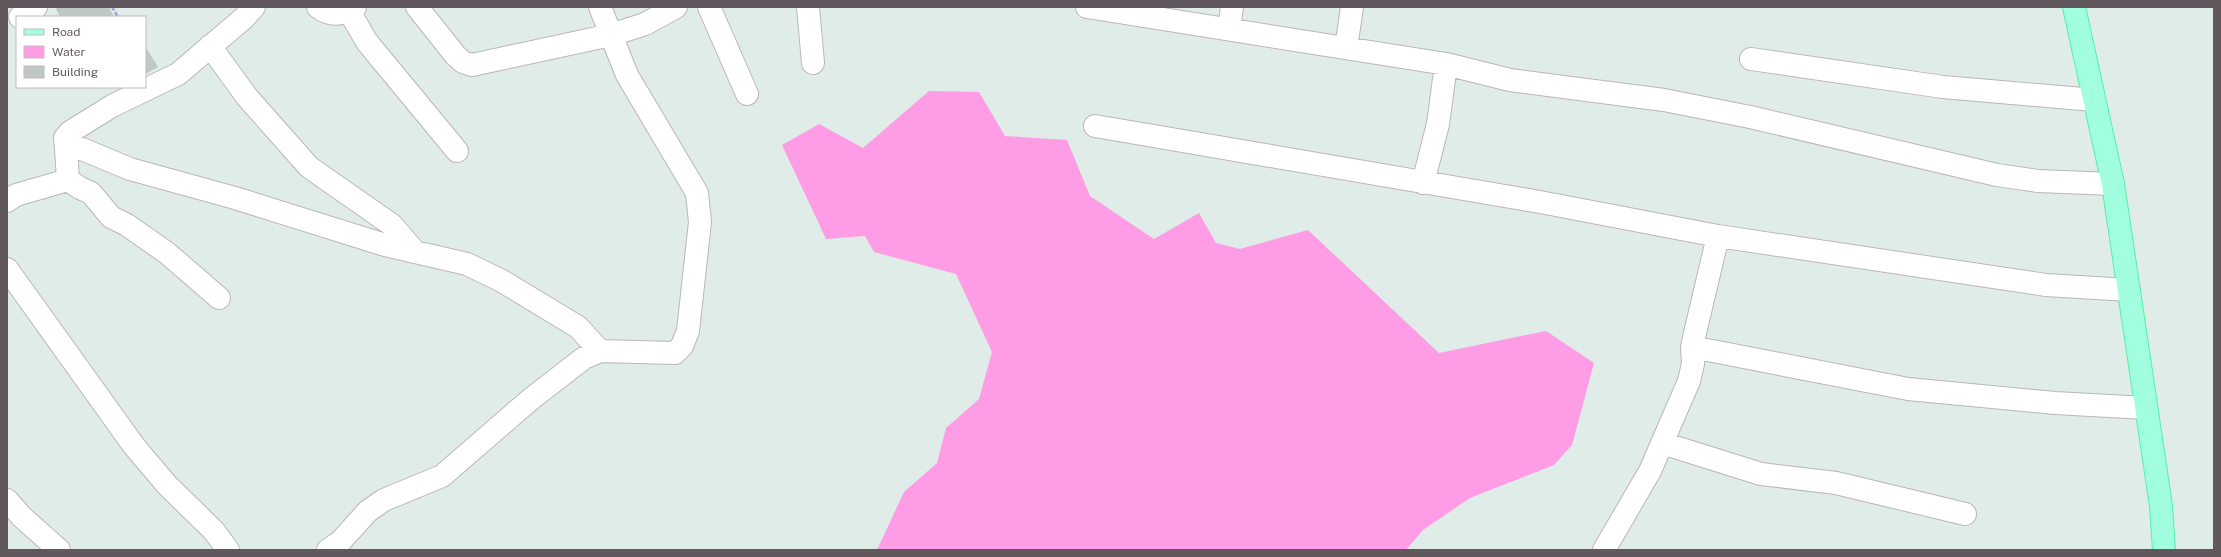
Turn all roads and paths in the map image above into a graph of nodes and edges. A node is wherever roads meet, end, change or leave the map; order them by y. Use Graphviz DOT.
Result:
graph roads {
  1 [pos="36,7"];
  2 [pos="112,7"];
  3 [pos="254,7"];
  4 [pos="318,7"];
  5 [pos="417,7"];
  6 [pos="600,7"];
  7 [pos="676,7"];
  8 [pos="709,7"];
  9 [pos="808,7"];
  10 [pos="1087,7"];
  11 [pos="1232,7"];
  12 [pos="1352,7"];
  13 [pos="2074,7"];
  14 [pos="352,9"];
  15 [pos="1187,15"];
  16 [pos="22,16"];
  17 [pos="117,16"];
  18 [pos="16,20"];
  19 [pos="7,25"];
  20 [pos="1229,29"];
  21 [pos="611,35"];
  22 [pos="210,46"];
  23 [pos="1346,48"];
  24 [pos="1751,59"];
  25 [pos="813,63"];
  26 [pos="1446,64"];
  27 [pos="747,94"];
  28 [pos="2094,100"];
  29 [pos="1095,126"];
  30 [pos="66,148"];
  31 [pos="457,151"];
  32 [pos="68,180"];
  33 [pos="1423,183"];
  34 [pos="2113,184"];
  35 [pos="7,201"];
  36 [pos="1718,236"];
  37 [pos="415,252"];
  38 [pos="7,269"];
  39 [pos="2129,290"];
  40 [pos="218,298"];
  41 [pos="1692,347"];
  42 [pos="600,351"];
  43 [pos="2146,408"];
  44 [pos="1662,443"];
  45 [pos="7,500"];
  46 [pos="1965,514"];
  47 [pos="59,550"];
  48 [pos="228,550"];
  49 [pos="328,550"];
  50 [pos="1604,550"];
  51 [pos="2164,550"];
  1 -- 16 [label="street"];
  2 -- 17 [label="path"];
  3 -- 22 [label="street"];
  4 -- 14 [label="street"];
  5 -- 21 [label="street"];
  6 -- 21 [label="street"];
  7 -- 21 [label="street"];
  8 -- 27 [label="street"];
  9 -- 25 [label="street"];
  10 -- 15 [label="street"];
  11 -- 20 [label="street"];
  12 -- 23 [label="street"];
  13 -- 28 [label="main road"];
  14 -- 31 [label="street"];
  15 -- 20 [label="street"];
  18 -- 19 [label="street"];
  20 -- 23 [label="street"];
  21 -- 42 [label="street"];
  22 -- 30 [label="street"];
  22 -- 37 [label="street"];
  23 -- 26 [label="street"];
  24 -- 28 [label="street"];
  26 -- 33 [label="street"];
  26 -- 34 [label="street"];
  28 -- 34 [label="main road"];
  29 -- 33 [label="street"];
  30 -- 32 [label="street"];
  30 -- 37 [label="street"];
  32 -- 35 [label="street"];
  32 -- 40 [label="street"];
  33 -- 36 [label="street"];
  34 -- 39 [label="main road"];
  36 -- 39 [label="street"];
  36 -- 41 [label="street"];
  37 -- 42 [label="street"];
  38 -- 48 [label="street"];
  39 -- 43 [label="main road"];
  41 -- 43 [label="street"];
  41 -- 44 [label="street"];
  42 -- 49 [label="street"];
  43 -- 51 [label="main road"];
  44 -- 46 [label="street"];
  44 -- 50 [label="street"];
  45 -- 47 [label="street"];
}
